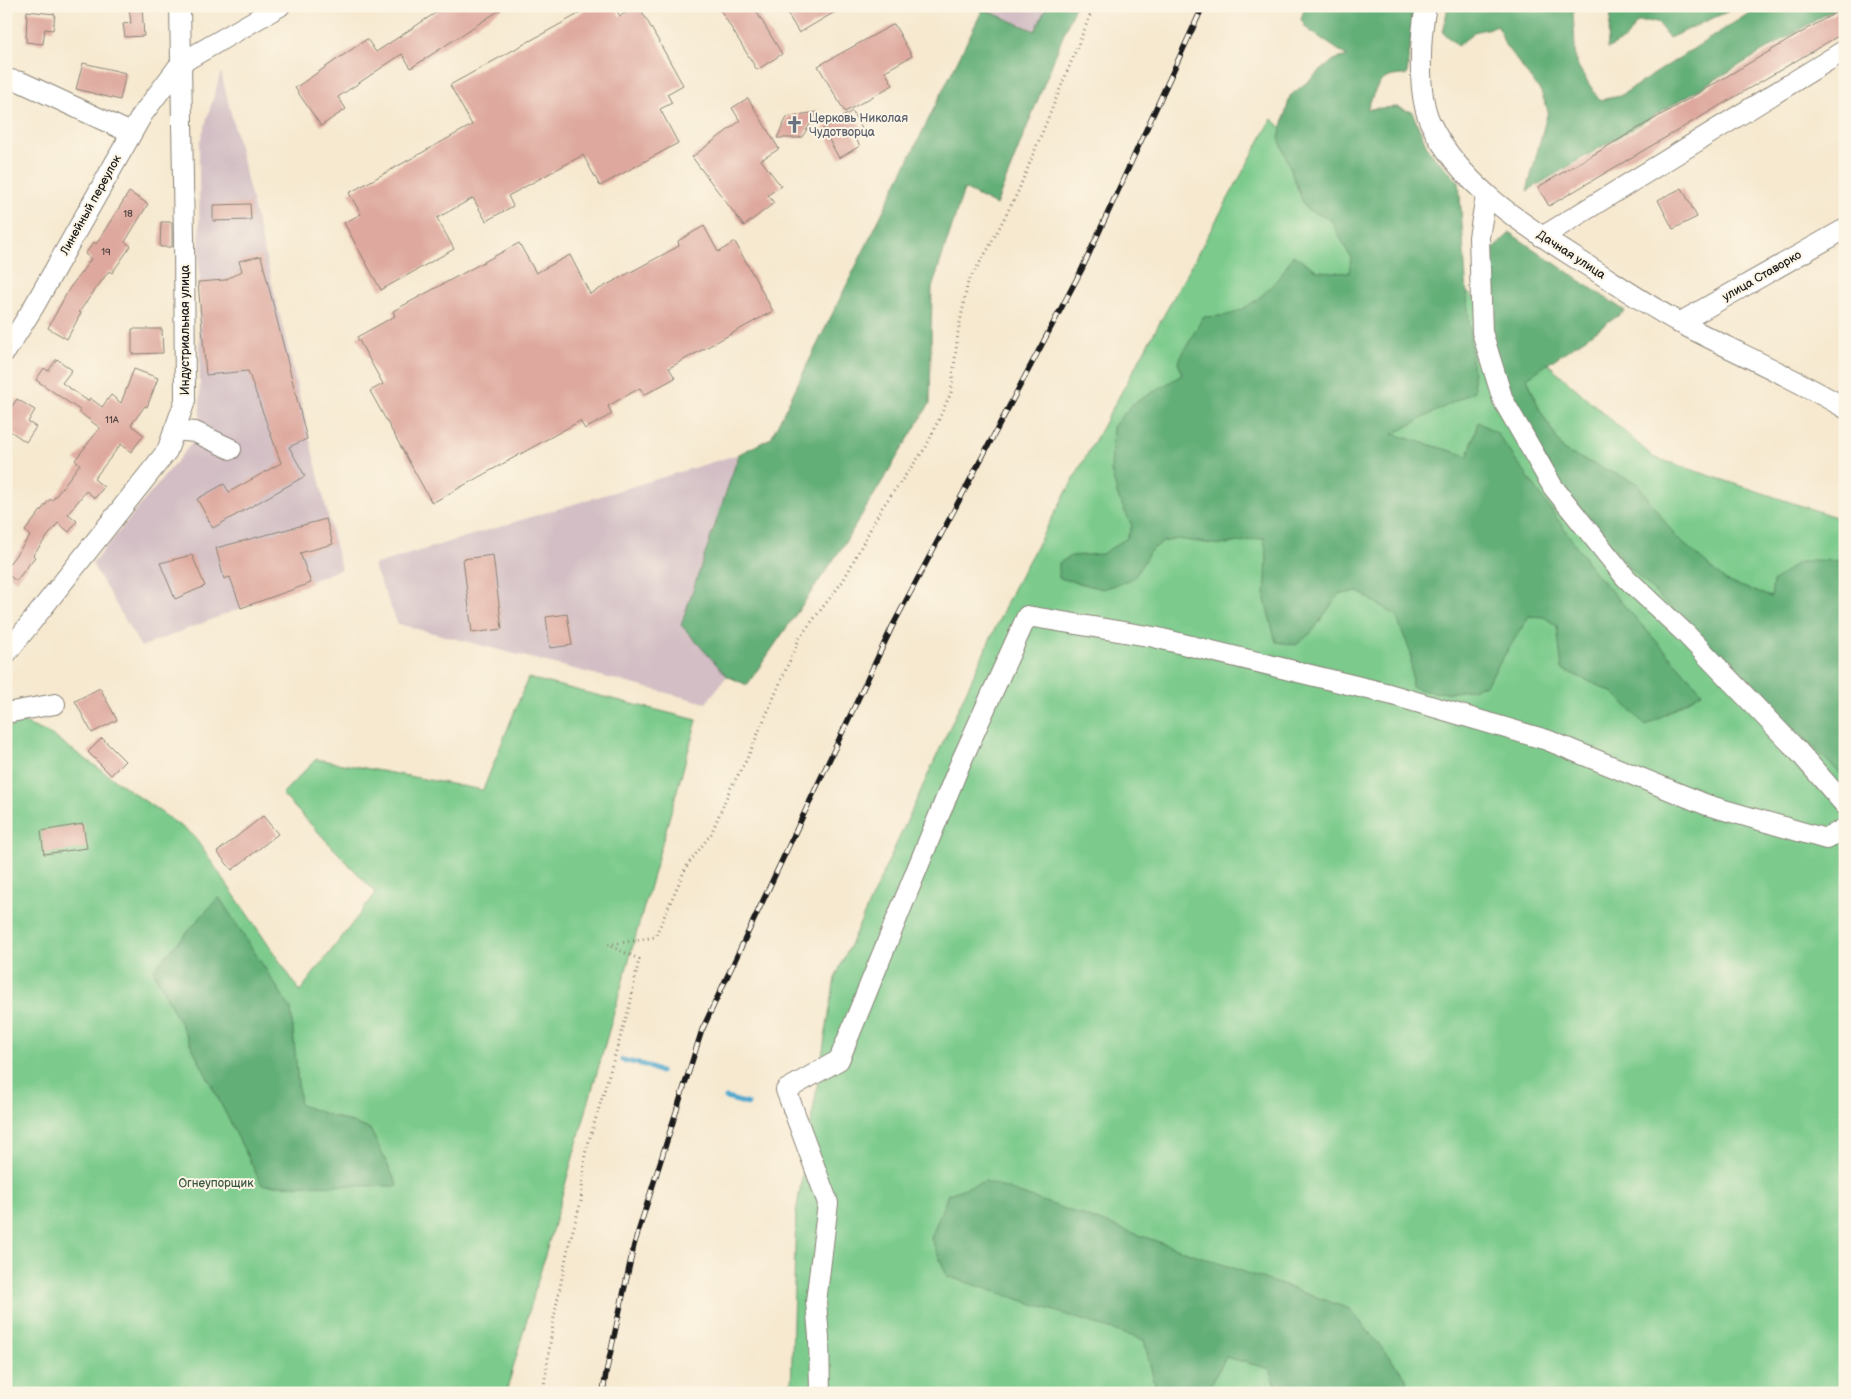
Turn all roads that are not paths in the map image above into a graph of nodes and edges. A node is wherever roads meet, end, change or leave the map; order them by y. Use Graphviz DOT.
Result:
graph roads {
  1 [pos="180,6"];
  2 [pos="280,6"];
  3 [pos="1426,6"];
  4 [pos="1845,50"];
  5 [pos="181,63"];
  6 [pos="6,79"];
  7 [pos="131,133"];
  8 [pos="1486,196"];
  9 [pos="1845,229"];
  10 [pos="1542,236"];
  11 [pos="1679,323"];
  12 [pos="6,351"];
  13 [pos="1845,408"];
  14 [pos="174,430"];
  15 [pos="231,449"];
  16 [pos="6,654"];
  17 [pos="55,704"];
  18 [pos="6,713"];
  19 [pos="1845,805"];
  20 [pos="1845,828"];
  21 [pos="820,1393"];
  1 -- 5 [label="street, Индустриальная улица"];
  2 -- 5 [label="street"];
  3 -- 8 [label="street, Дачная улица"];
  4 -- 10 [label="street"];
  5 -- 7 [label="street, Линейный переулок"];
  5 -- 14 [label="street, Индустриальная улица"];
  6 -- 7 [label="street"];
  7 -- 12 [label="street, Линейный переулок"];
  8 -- 10 [label="street, Дачная улица"];
  8 -- 19 [label="street"];
  9 -- 11 [label="street, улица Ставорко"];
  10 -- 11 [label="street, Дачная улица"];
  11 -- 13 [label="street, Дачная улица"];
  14 -- 15 [label="street"];
  14 -- 16 [label="street, Индустриальная улица"];
  17 -- 18 [label="street"];
  20 -- 21 [label="street"];
}
